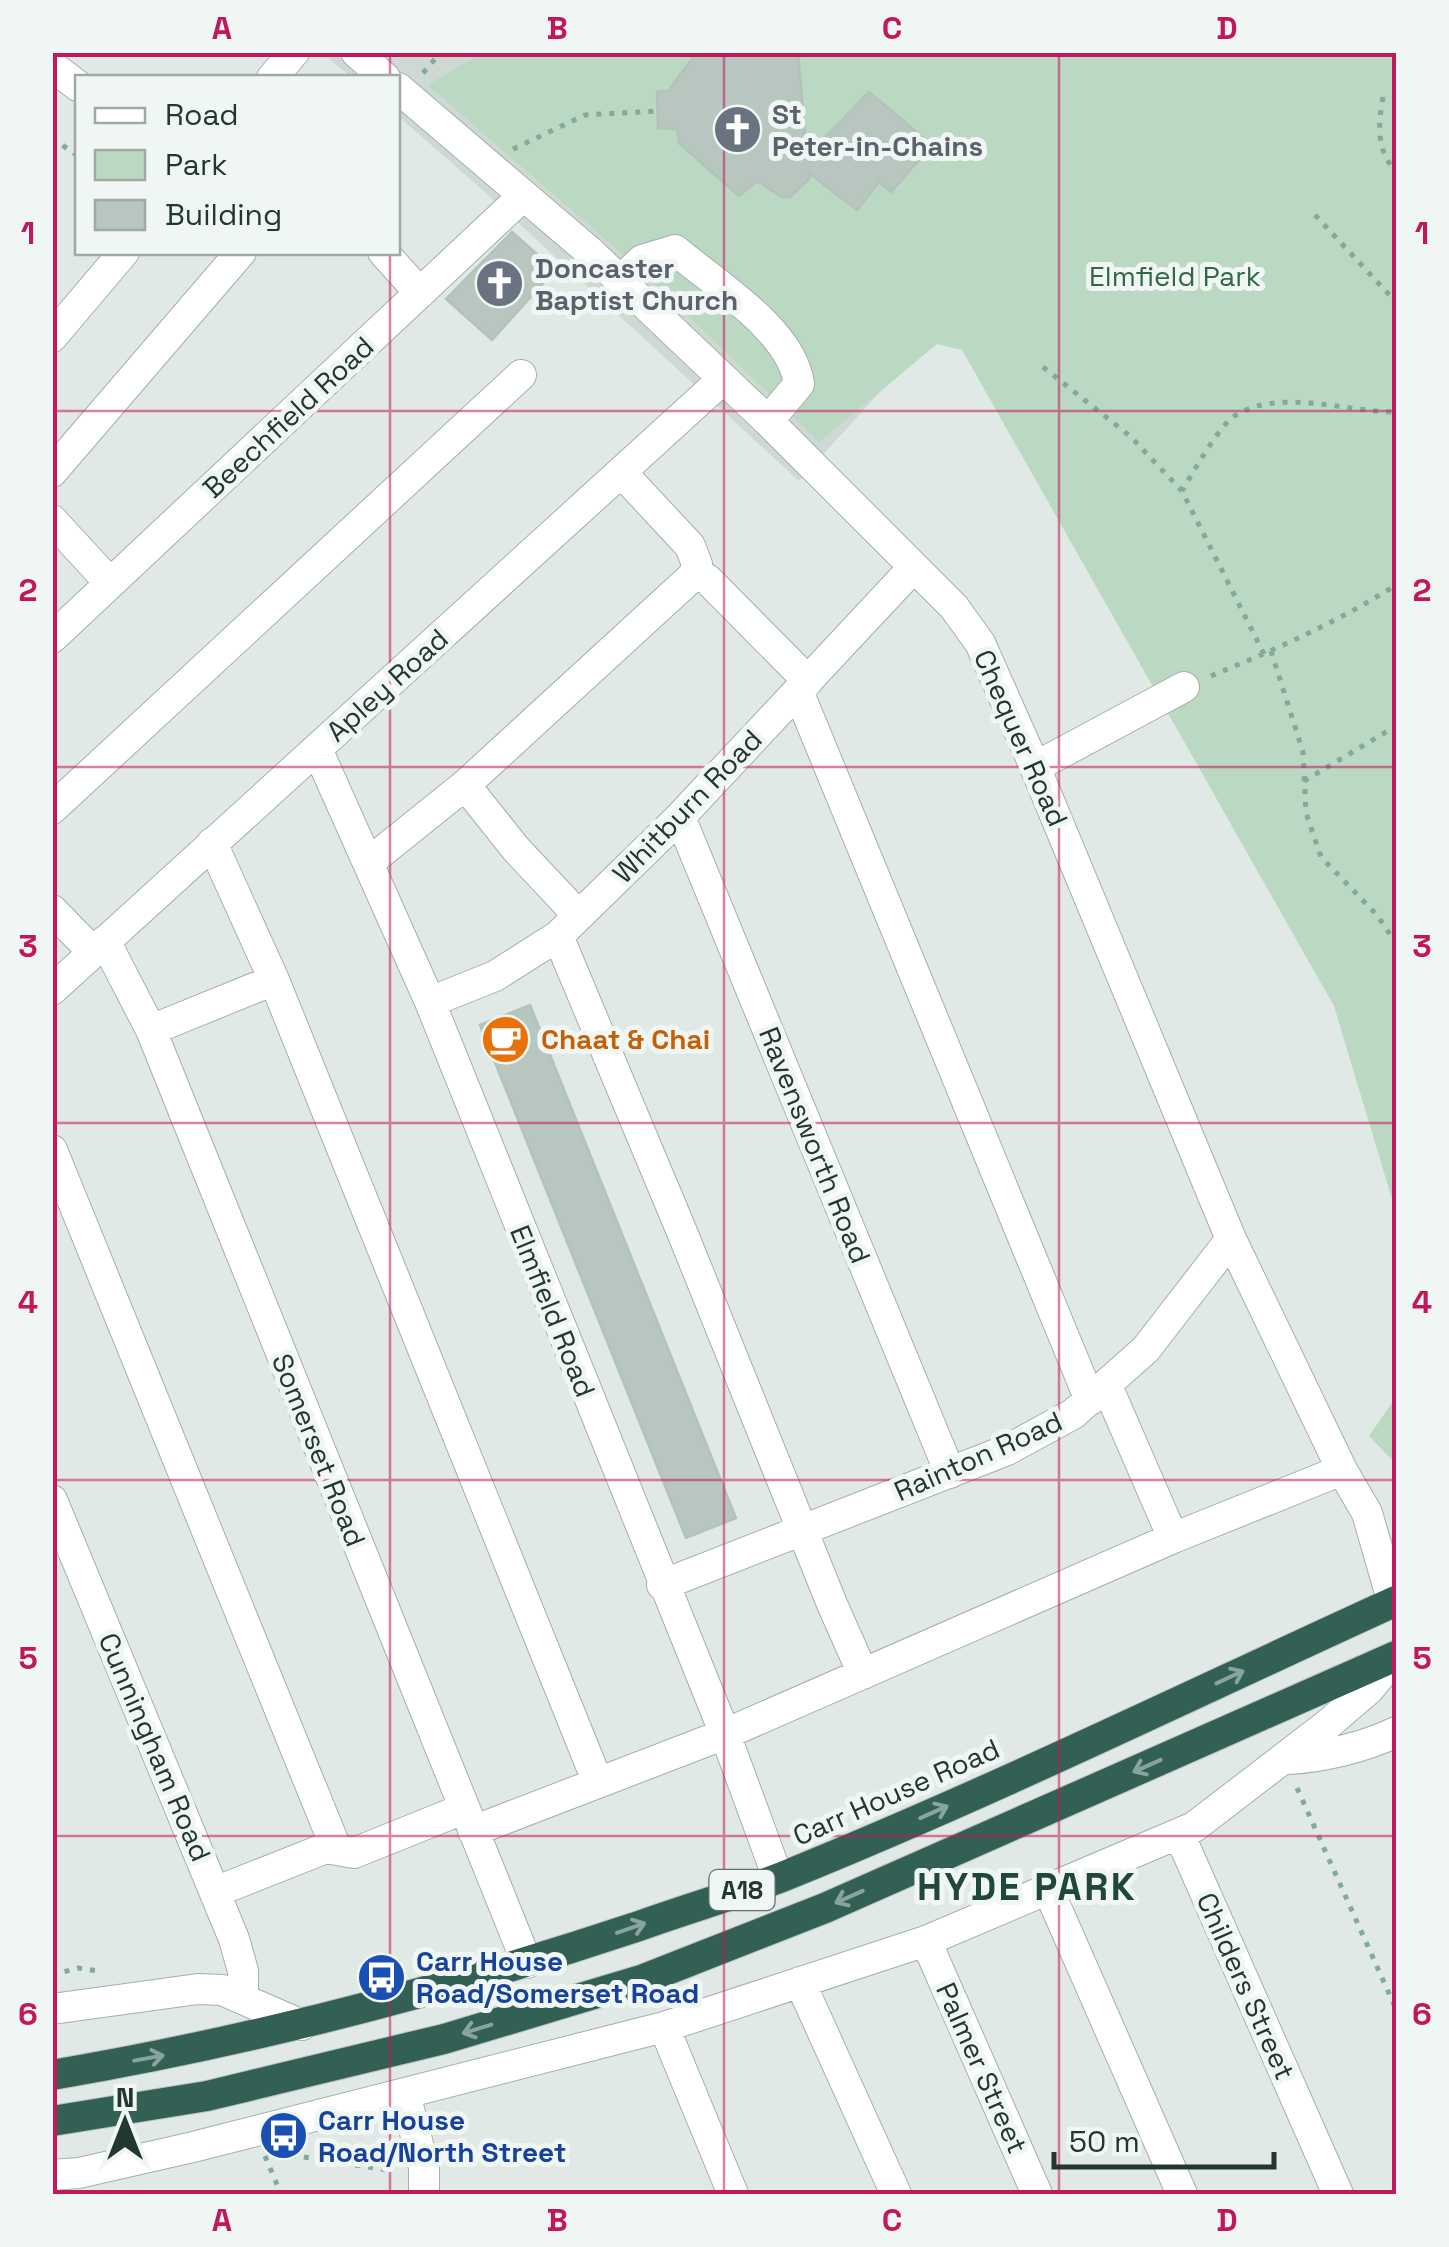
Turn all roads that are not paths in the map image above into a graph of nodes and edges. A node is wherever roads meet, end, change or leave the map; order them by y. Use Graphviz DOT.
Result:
graph roads {
  1 [pos="294,52"];
  2 [pos="356,52"];
  3 [pos="52,66"];
  4 [pos="275,75"];
  5 [pos="382,75"];
  6 [pos="75,84"];
  7 [pos="400,90"];
  8 [pos="523,196"];
  9 [pos="121,255"];
  10 [pos="237,255"];
  11 [pos="386,255"];
  12 [pos="620,281"];
  13 [pos="420,293"];
  14 [pos="52,336"];
  15 [pos="520,375"];
  16 [pos="722,380"];
  17 [pos="768,420"];
  18 [pos="52,472"];
  19 [pos="621,472"];
  20 [pos="52,520"];
  21 [pos="913,568"];
  22 [pos="694,576"];
  23 [pos="110,583"];
  24 [pos="52,638"];
  25 [pos="803,686"];
  26 [pos="1184,686"];
  27 [pos="317,748"];
  28 [pos="1035,767"];
  29 [pos="465,785"];
  30 [pos="52,808"];
  31 [pos="680,817"];
  32 [pos="212,844"];
  33 [pos="368,862"];
  34 [pos="52,910"];
  35 [pos="568,926"];
  36 [pos="99,946"];
  37 [pos="274,980"];
  38 [pos="52,990"];
  39 [pos="430,1002"];
  40 [pos="151,1030"];
  41 [pos="52,1150"];
  42 [pos="1231,1239"];
  43 [pos="1099,1393"];
  44 [pos="1342,1470"];
  45 [pos="950,1473"];
  46 [pos="52,1500"];
  47 [pos="1367,1513"];
  48 [pos="802,1531"];
  49 [pos="1396,1531"];
  50 [pos="1173,1538"];
  51 [pos="662,1585"];
  52 [pos="1395,1602"];
  53 [pos="1396,1656"];
  54 [pos="863,1674"];
  55 [pos="1396,1732"];
  56 [pos="725,1734"];
  57 [pos="1284,1760"];
  58 [pos="598,1783"];
  59 [pos="468,1820"];
  60 [pos="1173,1837"];
  61 [pos="336,1848"];
  62 [pos="778,1878"];
  63 [pos="1048,1890"];
  64 [pos="215,1892"];
  65 [pos="926,1941"];
  66 [pos="527,1963"];
  67 [pos="800,1982"];
  68 [pos="243,1998"];
  69 [pos="52,2010"];
  70 [pos="302,2025"];
  71 [pos="664,2027"];
  72 [pos="52,2075"];
  73 [pos="405,2094"];
  74 [pos="52,2121"];
  75 [pos="61,2178"];
  76 [pos="424,2185"];
  77 [pos="733,2194"];
  78 [pos="896,2194"];
  79 [pos="1037,2194"];
  80 [pos="1182,2194"];
  81 [pos="1338,2194"];
  1 -- 4 [label="street"];
  2 -- 5 [label="street"];
  3 -- 6 [label="street"];
  7 -- 8 [label="street, Chequer Road"];
  8 -- 12 [label="street, Chequer Road"];
  8 -- 13 [label="street, Beechfield Road"];
  9 -- 14 [label="street"];
  10 -- 18 [label="street"];
  11 -- 13 [label="street"];
  12 -- 16 [label="street, Chequer Road"];
  12 -- 17 [label="street"];
  13 -- 23 [label="street, Beechfield Road"];
  15 -- 30 [label="street"];
  16 -- 17 [label="street, Chequer Road"];
  16 -- 19 [label="street, Apley Road"];
  17 -- 21 [label="street, Chequer Road"];
  19 -- 22 [label="street"];
  19 -- 27 [label="street, Apley Road"];
  20 -- 23 [label="street"];
  21 -- 25 [label="street, Whitburn Road"];
  21 -- 28 [label="street, Chequer Road"];
  22 -- 25 [label="street"];
  22 -- 29 [label="street"];
  23 -- 24 [label="street, Beechfield Road"];
  25 -- 31 [label="street, Whitburn Road"];
  25 -- 43 [label="street"];
  26 -- 28 [label="street"];
  27 -- 32 [label="street, Apley Road"];
  27 -- 33 [label="street, Elmfield Road"];
  28 -- 42 [label="street, Chequer Road"];
  29 -- 33 [label="street"];
  29 -- 35 [label="street"];
  31 -- 35 [label="street, Whitburn Road"];
  31 -- 45 [label="street, Ravensworth Road"];
  32 -- 36 [label="street, Apley Road"];
  32 -- 37 [label="street"];
  33 -- 39 [label="street, Elmfield Road"];
  34 -- 36 [label="street, Somerset Road"];
  35 -- 39 [label="street, Whitburn Road"];
  35 -- 48 [label="street"];
  36 -- 38 [label="street, Apley Road"];
  36 -- 40 [label="street, Somerset Road"];
  37 -- 40 [label="street"];
  37 -- 58 [label="street"];
  39 -- 51 [label="street, Elmfield Road"];
  40 -- 59 [label="street, Somerset Road"];
  41 -- 61 [label="street"];
  42 -- 43 [label="street, Rainton Road"];
  42 -- 44 [label="street, Chequer Road"];
  43 -- 45 [label="street, Rainton Road"];
  43 -- 50 [label="street"];
  44 -- 47 [label="street, Chequer Road"];
  44 -- 50 [label="street"];
  45 -- 48 [label="street, Rainton Road"];
  46 -- 64 [label="street, Cunningham Road"];
  47 -- 49 [label="street, Chequer Road"];
  47 -- 52 [label="street, Chequer Road"];
  48 -- 51 [label="street, Rainton Road"];
  48 -- 54 [label="street"];
  50 -- 54 [label="street"];
  51 -- 56 [label="street, Elmfield Road"];
  62 -- 52 [label="highway, Carr House Road / A18, one-way"];
  53 -- 57 [label="street"];
  53 -- 74 [label="highway, A18, one-way"];
  54 -- 56 [label="street"];
  55 -- 57 [label="street"];
  56 -- 58 [label="street"];
  56 -- 62 [label="street, Elmfield Road"];
  57 -- 60 [label="street"];
  58 -- 59 [label="street"];
  59 -- 61 [label="street"];
  59 -- 66 [label="street, Somerset Road"];
  60 -- 63 [label="street"];
  60 -- 81 [label="street, Childers Street"];
  61 -- 64 [label="street"];
  66 -- 62 [label="highway, Carr House Road / A18, one-way"];
  63 -- 65 [label="street"];
  63 -- 80 [label="street"];
  64 -- 68 [label="street, Cunningham Road"];
  65 -- 67 [label="street"];
  65 -- 79 [label="street, Palmer Street"];
  66 -- 70 [label="highway, Carr House Road / A18"];
  67 -- 71 [label="street"];
  67 -- 78 [label="street"];
  68 -- 69 [label="street"];
  68 -- 70 [label="street"];
  72 -- 70 [label="highway, Carr House Road / A18, one-way"];
  71 -- 73 [label="street"];
  71 -- 77 [label="street"];
  73 -- 75 [label="street"];
  73 -- 76 [label="street"];
}
